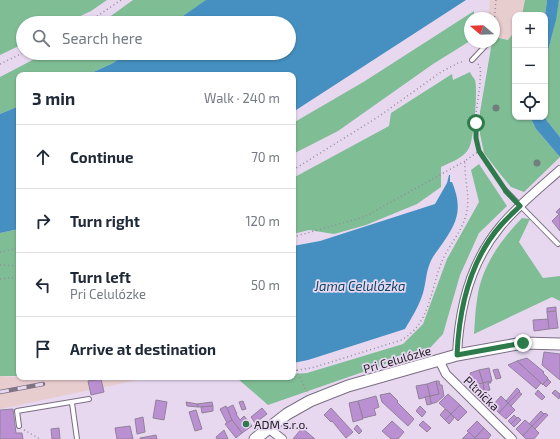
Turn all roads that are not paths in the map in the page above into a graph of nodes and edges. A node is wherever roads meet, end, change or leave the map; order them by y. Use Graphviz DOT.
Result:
graph roads {
  1 [pos="483,48"];
  2 [pos="472,60"];
  3 [pos="560,170"];
  4 [pos="506,191"];
  5 [pos="520,206"];
  6 [pos="558,244"];
  7 [pos="560,344"];
  8 [pos="457,355"];
  9 [pos="439,360"];
  10 [pos="89,399"];
  11 [pos="72,403"];
  12 [pos="19,426"];
  13 [pos="268,428"];
  14 [pos="77,439"];
  15 [pos="255,439"];
  16 [pos="282,439"];
  17 [pos="512,439"];
  1 -- 2 [label="lane"];
  3 -- 5 [label="street"];
  4 -- 5 [label="lane"];
  5 -- 6 [label="lane"];
  5 -- 8 [label="street"];
  7 -- 8 [label="street, Pri Celulózke"];
  8 -- 9 [label="street, Pri Celulózke"];
  9 -- 13 [label="street, Pri Celulózke"];
  9 -- 17 [label="street, Pltnícka"];
  10 -- 11 [label="lane"];
  11 -- 12 [label="lane"];
  11 -- 14 [label="lane"];
  13 -- 15 [label="street, Pri Celulózke"];
  13 -- 16 [label="street"];
}
